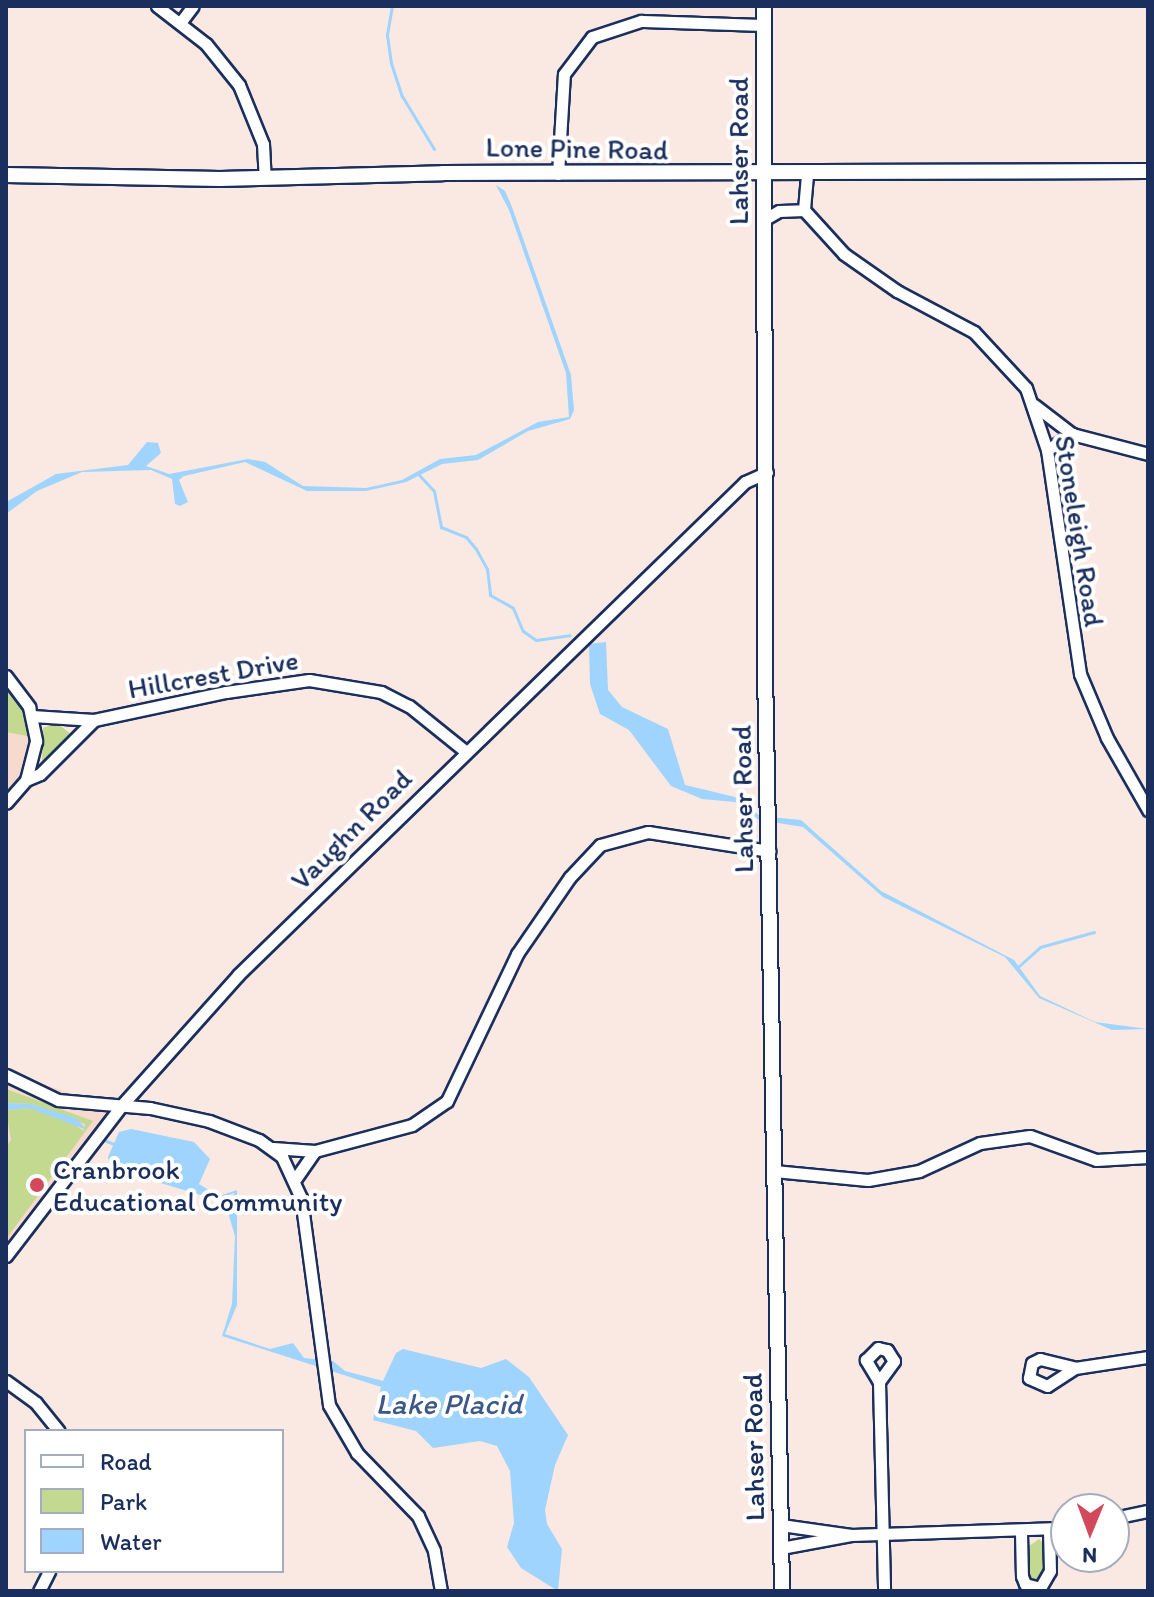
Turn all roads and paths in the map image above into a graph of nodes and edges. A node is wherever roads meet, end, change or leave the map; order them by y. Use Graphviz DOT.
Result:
graph roads {
  1 [pos="157,6"];
  2 [pos="193,6"];
  3 [pos="764,6"];
  4 [pos="180,23"];
  5 [pos="764,25"];
  6 [pos="1148,171"];
  7 [pos="558,174"];
  8 [pos="6,175"];
  9 [pos="807,175"];
  10 [pos="764,176"];
  11 [pos="265,178"];
  12 [pos="804,210"];
  13 [pos="765,219"];
  14 [pos="1033,404"];
  15 [pos="1072,434"];
  16 [pos="1047,450"];
  17 [pos="1148,454"];
  18 [pos="767,472"];
  19 [pos="6,676"];
  20 [pos="32,716"];
  21 [pos="94,720"];
  22 [pos="465,751"];
  23 [pos="26,780"];
  24 [pos="6,803"];
  25 [pos="1148,810"];
  26 [pos="770,851"];
  27 [pos="6,1075"];
  28 [pos="121,1106"];
  29 [pos="273,1148"];
  30 [pos="315,1151"];
  31 [pos="1148,1157"];
  32 [pos="774,1171"];
  33 [pos="296,1178"];
  34 [pos="6,1256"];
  35 [pos="1148,1357"];
  36 [pos="1075,1368"];
  37 [pos="6,1381"];
  38 [pos="879,1382"];
  39 [pos="57,1429"];
  40 [pos="781,1525"];
  41 [pos="1049,1531"];
  42 [pos="1021,1533"];
  43 [pos="883,1534"];
  44 [pos="851,1535"];
  45 [pos="781,1548"];
  46 [pos="48,1573"];
  47 [pos="39,1591"];
  48 [pos="441,1591"];
  49 [pos="782,1591"];
  50 [pos="884,1591"];
  1 -- 4 [label="street"];
  2 -- 4 [label="street"];
  3 -- 5 [label="street, Lahser Road"];
  4 -- 11 [label="street"];
  5 -- 7 [label="street"];
  5 -- 10 [label="street, Lahser Road"];
  6 -- 9 [label="street, Lone Pine Road"];
  7 -- 10 [label="street, Lone Pine Road"];
  7 -- 11 [label="street, Lone Pine Road"];
  8 -- 11 [label="street, Lone Pine Road"];
  9 -- 10 [label="street, Lone Pine Road"];
  9 -- 12 [label="street"];
  10 -- 13 [label="street, Lahser Road"];
  12 -- 13 [label="street"];
  12 -- 14 [label="street, Stoneleigh Road"];
  13 -- 18 [label="street, Lahser Road"];
  14 -- 15 [label="street"];
  14 -- 16 [label="street, Stoneleigh Road"];
  15 -- 16 [label="street"];
  15 -- 17 [label="street"];
  16 -- 25 [label="street, Stoneleigh Road"];
  18 -- 22 [label="street, Vaughn Road"];
  18 -- 26 [label="street, Lahser Road"];
  19 -- 20 [label="street"];
  20 -- 21 [label="street, Hillcrest Drive"];
  20 -- 23 [label="street"];
  21 -- 22 [label="street, Hillcrest Drive"];
  21 -- 23 [label="street, Hillcrest Drive"];
  22 -- 28 [label="street, Vaughn Road"];
  23 -- 24 [label="street, Hillcrest Drive"];
  26 -- 30 [label="street"];
  26 -- 32 [label="street, Lahser Road"];
  27 -- 28 [label="street"];
  28 -- 29 [label="street"];
  28 -- 34 [label="street, Vaughn Road"];
  29 -- 30 [label="street"];
  29 -- 33 [label="street"];
  30 -- 33 [label="street"];
  31 -- 32 [label="street"];
  32 -- 40 [label="street, Lahser Road"];
  33 -- 48 [label="street"];
  35 -- 36 [label="street"];
  37 -- 39 [label="street"];
  38 -- 43 [label="street"];
  40 -- 44 [label="street"];
  40 -- 45 [label="street, Lahser Road"];
  41 -- 42 [label="street"];
  41 -- 42 [label="street"];
  42 -- 43 [label="street"];
  43 -- 44 [label="street"];
  43 -- 50 [label="street"];
  44 -- 45 [label="street"];
  45 -- 49 [label="street, Lahser Road"];
  46 -- 47 [label="street"];
}
